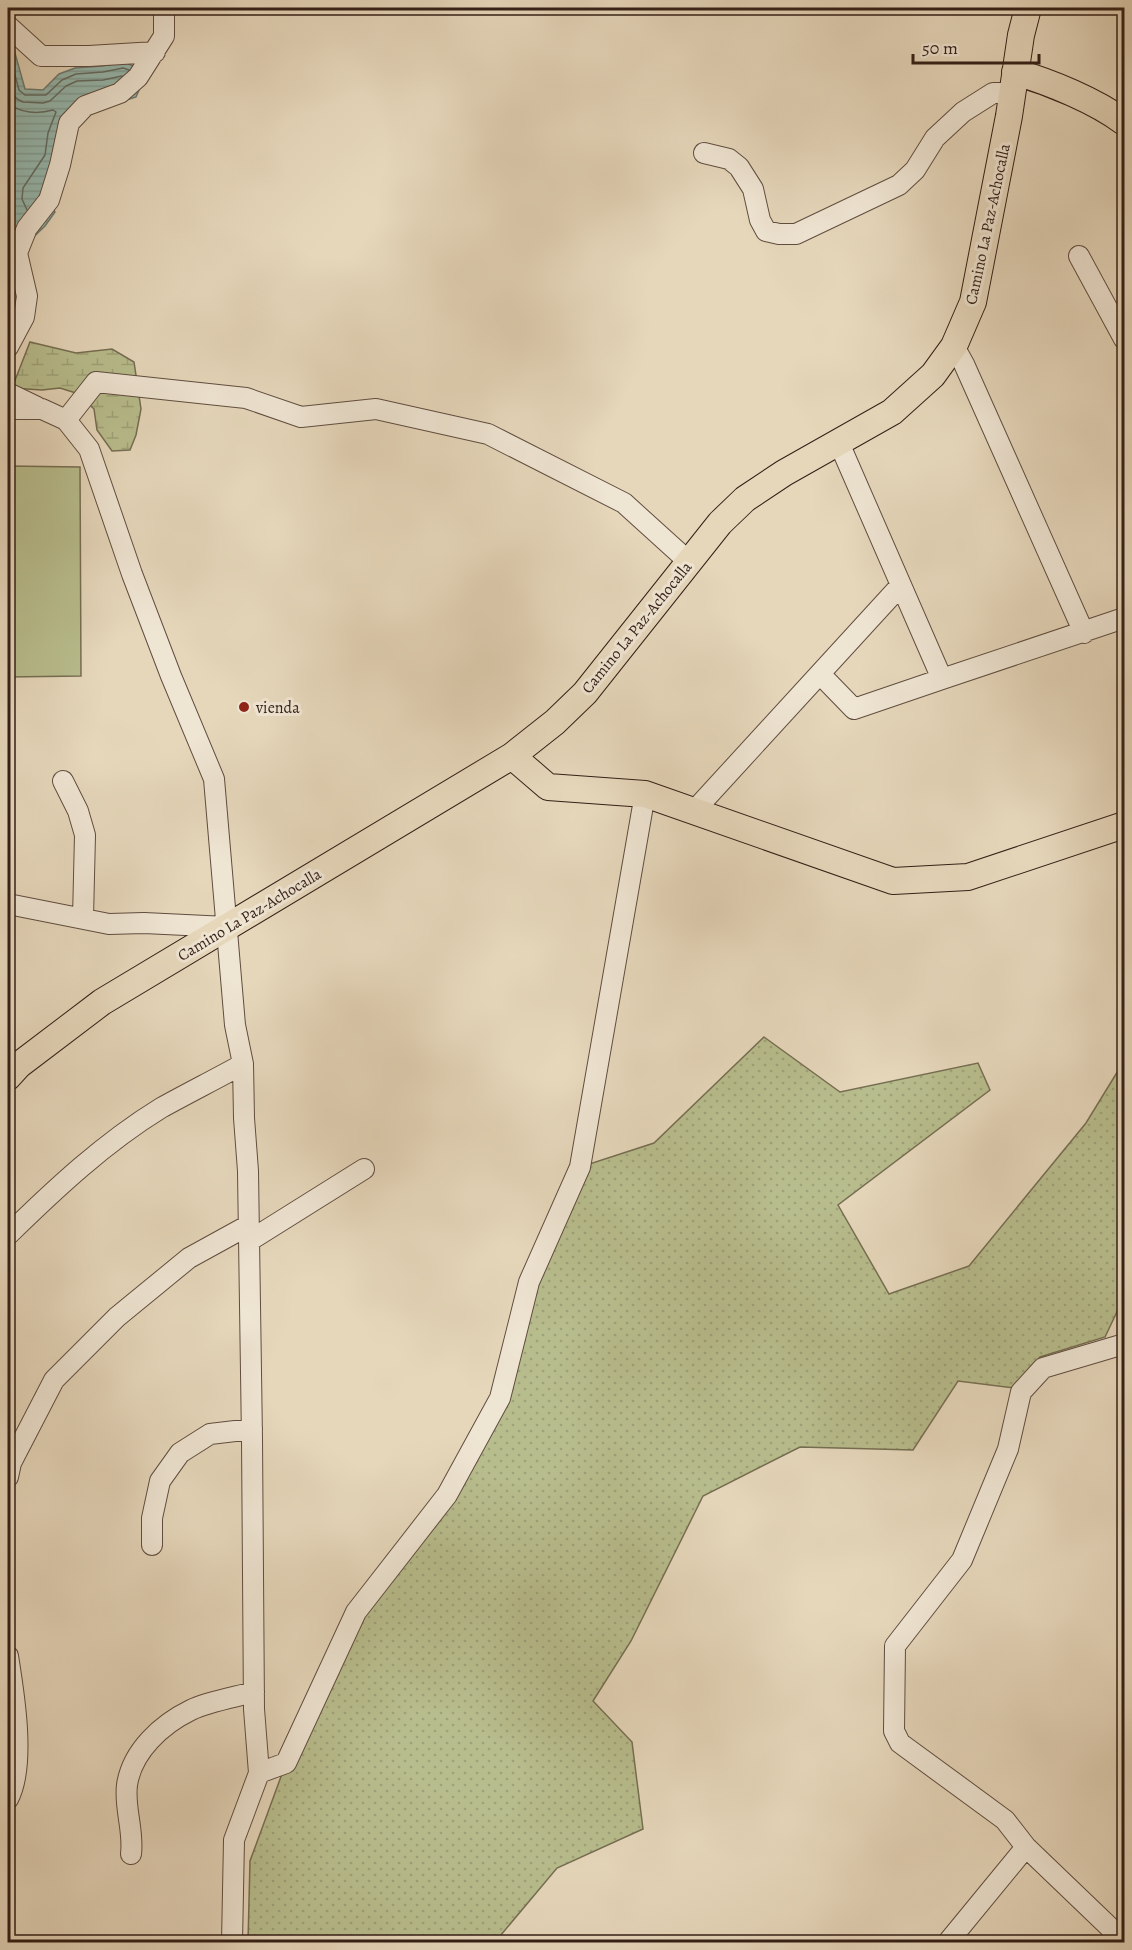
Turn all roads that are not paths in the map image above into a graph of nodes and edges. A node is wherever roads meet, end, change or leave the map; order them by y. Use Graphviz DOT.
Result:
graph roads {
  1 [pos="164,8"];
  2 [pos="1028,8"];
  3 [pos="8,26"];
  4 [pos="155,51"];
  5 [pos="1014,83"];
  6 [pos="1125,122"];
  7 [pos="704,153"];
  8 [pos="1079,256"];
  9 [pos="1125,339"];
  10 [pos="954,346"];
  11 [pos="8,347"];
  12 [pos="8,393"];
  13 [pos="8,409"];
  14 [pos="42,409"];
  15 [pos="66,420"];
  16 [pos="839,443"];
  17 [pos="688,561"];
  18 [pos="901,585"];
  19 [pos="1125,618"];
  20 [pos="1084,633"];
  21 [pos="820,674"];
  22 [pos="942,679"];
  23 [pos="512,756"];
  24 [pos="63,781"];
  25 [pos="645,795"];
  26 [pos="694,812"];
  27 [pos="1125,825"];
  28 [pos="8,904"];
  29 [pos="83,918"];
  30 [pos="227,927"];
  31 [pos="243,1064"];
  32 [pos="8,1077"];
  33 [pos="364,1169"];
  34 [pos="249,1233"];
  35 [pos="8,1235"];
  36 [pos="1125,1344"];
  37 [pos="252,1429"];
  38 [pos="8,1477"];
  39 [pos="153,1545"];
  40 [pos="8,1656"];
  41 [pos="254,1692"];
  42 [pos="259,1773"];
  43 [pos="8,1799"];
  44 [pos="1026,1847"];
  45 [pos="132,1854"];
  46 [pos="1125,1941"];
  47 [pos="232,1942"];
  48 [pos="948,1942"];
  1 -- 4 [label="street"];
  2 -- 5 [label="main road, Camino La Paz-Achocalla"];
  3 -- 4 [label="street"];
  4 -- 11 [label="street"];
  5 -- 6 [label="main road"];
  5 -- 7 [label="street"];
  5 -- 10 [label="main road, Camino La Paz-Achocalla"];
  8 -- 9 [label="street"];
  10 -- 16 [label="main road, Camino La Paz-Achocalla"];
  10 -- 20 [label="street"];
  12 -- 14 [label="street"];
  13 -- 14 [label="street"];
  14 -- 15 [label="street"];
  15 -- 17 [label="street"];
  15 -- 30 [label="street"];
  16 -- 17 [label="main road, Camino La Paz-Achocalla"];
  16 -- 18 [label="street"];
  17 -- 23 [label="main road, Camino La Paz-Achocalla"];
  18 -- 21 [label="street"];
  18 -- 22 [label="street"];
  19 -- 20 [label="street"];
  20 -- 22 [label="street"];
  21 -- 22 [label="street"];
  21 -- 26 [label="street"];
  23 -- 25 [label="main road"];
  23 -- 30 [label="main road, Camino La Paz-Achocalla"];
  24 -- 29 [label="street"];
  25 -- 26 [label="main road"];
  25 -- 42 [label="street"];
  26 -- 27 [label="main road"];
  28 -- 29 [label="street"];
  29 -- 30 [label="street"];
  30 -- 31 [label="street"];
  30 -- 32 [label="main road, Camino La Paz-Achocalla"];
  31 -- 34 [label="street"];
  31 -- 35 [label="street"];
  33 -- 34 [label="street"];
  34 -- 37 [label="street"];
  34 -- 38 [label="street"];
  36 -- 44 [label="street"];
  37 -- 39 [label="street"];
  37 -- 41 [label="street"];
  40 -- 43 [label="street"];
  41 -- 42 [label="street"];
  41 -- 45 [label="street"];
  42 -- 47 [label="street"];
  44 -- 46 [label="street"];
  44 -- 48 [label="street"];
}
